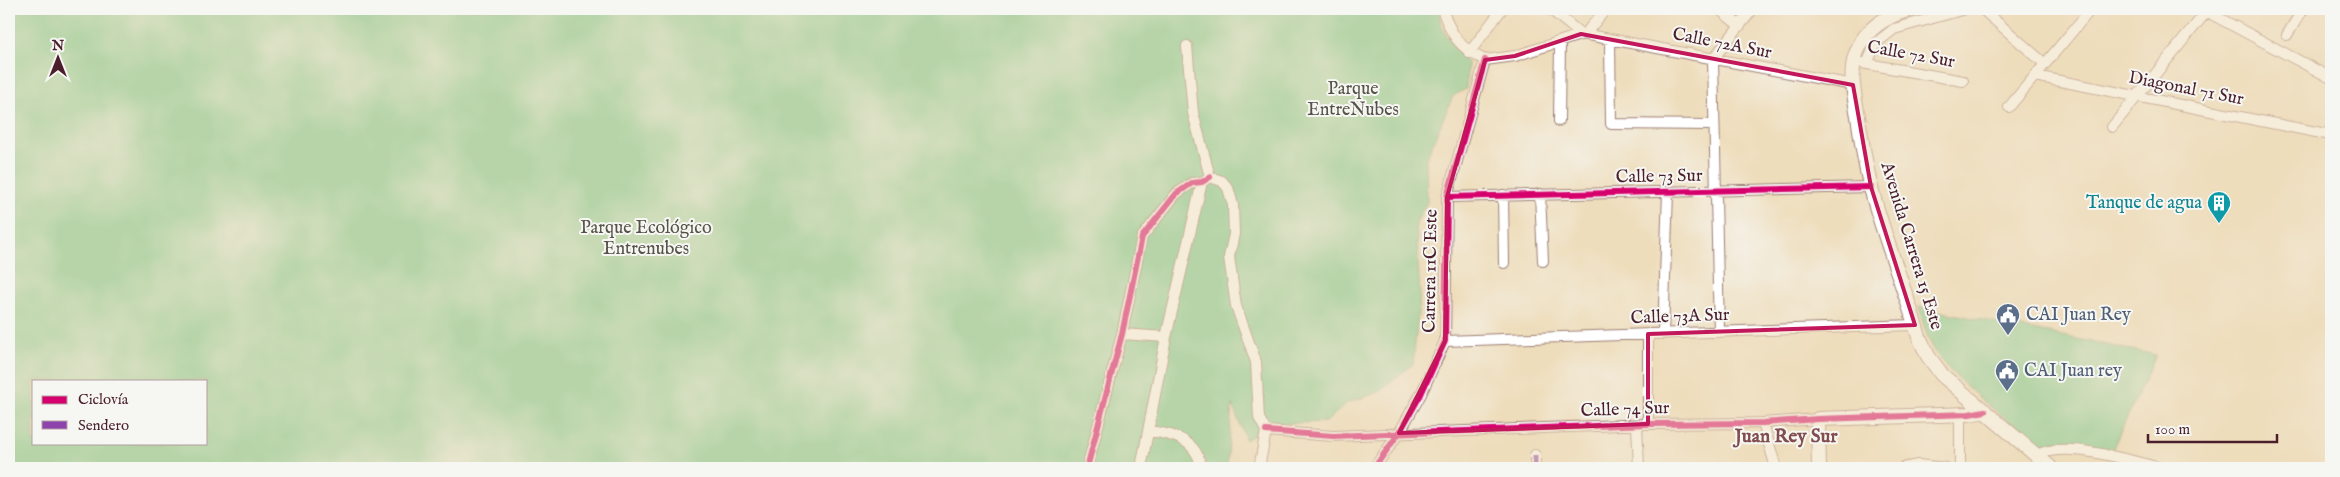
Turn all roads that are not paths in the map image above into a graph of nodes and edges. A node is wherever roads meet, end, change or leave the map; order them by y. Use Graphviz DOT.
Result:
graph roads {
  1 [pos="1442,9"];
  2 [pos="1502,9"];
  3 [pos="1550,9"];
  4 [pos="1606,9"];
  5 [pos="1719,9"];
  6 [pos="1754,9"];
  7 [pos="1907,9"];
  8 [pos="1965,9"];
  9 [pos="1982,9"];
  10 [pos="2091,9"];
  11 [pos="2304,9"];
  12 [pos="2204,10"];
  13 [pos="1740,26"];
  14 [pos="1583,34"];
  15 [pos="2287,35"];
  16 [pos="1610,39"];
  17 [pos="1560,42"];
  18 [pos="1187,46"];
  19 [pos="1470,53"];
  20 [pos="1713,59"];
  21 [pos="1485,60"];
  22 [pos="1860,62"];
  23 [pos="2045,64"];
  24 [pos="2035,76"];
  25 [pos="2331,78"];
  26 [pos="1963,81"];
  27 [pos="1853,85"];
  28 [pos="2136,96"];
  29 [pos="2009,107"];
  30 [pos="1560,121"];
  31 [pos="1714,125"];
  32 [pos="2112,127"];
  33 [pos="2331,135"];
  34 [pos="1206,180"];
  35 [pos="1871,187"];
  36 [pos="1716,191"];
  37 [pos="1668,192"];
  38 [pos="1540,194"];
  39 [pos="1503,195"];
  40 [pos="1447,197"];
  41 [pos="1543,261"];
  42 [pos="1504,264"];
  43 [pos="1915,325"];
  44 [pos="1719,332"];
  45 [pos="1122,334"];
  46 [pos="1648,334"];
  47 [pos="1664,334"];
  48 [pos="1166,337"];
  49 [pos="1445,341"];
  50 [pos="1984,411"];
  51 [pos="1960,414"];
  52 [pos="1818,418"];
  53 [pos="1763,423"];
  54 [pos="1643,424"];
  55 [pos="1266,430"];
  56 [pos="1149,431"];
  57 [pos="1399,433"];
  58 [pos="1535,454"];
  59 [pos="2037,455"];
  60 [pos="1087,468"];
  61 [pos="1141,468"];
  62 [pos="1201,468"];
  63 [pos="1260,468"];
  64 [pos="1374,468"];
  65 [pos="1535,468"];
  66 [pos="1639,468"];
  67 [pos="1776,468"];
  68 [pos="1819,468"];
  69 [pos="1902,468"];
  70 [pos="1946,468"];
  71 [pos="1960,468"];
  72 [pos="2051,468"];
  73 [pos="2162,468"];
  1 -- 19 [label="street"];
  2 -- 19 [label="street"];
  3 -- 14 [label="street, Calle 72A Sur"];
  4 -- 14 [label="street"];
  5 -- 13 [label="street"];
  6 -- 13 [label="street"];
  7 -- 22 [label="main road, Avenida Carrera 15 Este"];
  8 -- 22 [label="street"];
  9 -- 23 [label="street"];
  10 -- 23 [label="street"];
  11 -- 15 [label="street"];
  12 -- 25 [label="street"];
  12 -- 28 [label="street"];
  13 -- 20 [label="street"];
  14 -- 16 [label="street, Calle 72A Sur"];
  14 -- 17 [label="street"];
  16 -- 20 [label="street, Calle 72A Sur"];
  16 -- 31 [label="street"];
  17 -- 21 [label="street"];
  17 -- 30 [label="street"];
  18 -- 34 [label="street"];
  19 -- 21 [label="street"];
  20 -- 27 [label="street, Calle 72A Sur"];
  20 -- 31 [label="street"];
  21 -- 40 [label="street, Carrera 11C Este"];
  22 -- 26 [label="street, Calle 72 Sur"];
  22 -- 27 [label="main road, Avenida Carrera 15 Este"];
  23 -- 24 [label="street"];
  24 -- 28 [label="street, Diagonal 71 Sur"];
  24 -- 29 [label="street"];
  27 -- 35 [label="main road, Avenida Carrera 15 Este"];
  28 -- 32 [label="street"];
  28 -- 33 [label="street, Diagonal 71 Sur"];
  31 -- 36 [label="street"];
  34 -- 45 [label="street"];
  34 -- 48 [label="street"];
  34 -- 55 [label="street"];
  35 -- 36 [label="street, Calle 73 Sur"];
  35 -- 43 [label="main road, Avenida Carrera 15 Este"];
  36 -- 37 [label="street, Calle 73 Sur"];
  36 -- 44 [label="street"];
  37 -- 38 [label="street, Calle 73 Sur"];
  37 -- 47 [label="street"];
  38 -- 39 [label="street, Calle 73 Sur"];
  38 -- 41 [label="street"];
  39 -- 40 [label="street, Calle 73 Sur"];
  39 -- 42 [label="street"];
  40 -- 49 [label="street, Carrera 11C Este"];
  43 -- 44 [label="street, Calle 73A Sur"];
  43 -- 50 [label="main road, Avenida Carrera 15 Este"];
  44 -- 47 [label="street, Calle 73A Sur"];
  45 -- 48 [label="street"];
  45 -- 60 [label="street"];
  46 -- 47 [label="street, Calle 73A Sur"];
  46 -- 49 [label="street, Calle 73A Sur"];
  46 -- 54 [label="street"];
  48 -- 56 [label="street"];
  49 -- 57 [label="street, Carrera 11C Este"];
  50 -- 51 [label="main road, Calle 74 Sur"];
  50 -- 59 [label="main road, Avenida Carrera 15 Este"];
  51 -- 52 [label="main road, Calle 74 Sur"];
  51 -- 71 [label="street"];
  52 -- 53 [label="street, Calle 74 Sur"];
  52 -- 68 [label="main road"];
  53 -- 54 [label="street, Calle 74 Sur"];
  53 -- 67 [label="street"];
  54 -- 57 [label="street, Calle 74 Sur"];
  54 -- 66 [label="street"];
  55 -- 57 [label="street, Calle 74 Sur"];
  55 -- 63 [label="street"];
  56 -- 61 [label="street"];
  56 -- 62 [label="street"];
  57 -- 64 [label="street, Carrera 11C Este"];
  58 -- 65 [label="street"];
  59 -- 72 [label="main road, Avenida Carrera 15 Este"];
  59 -- 73 [label="street"];
  69 -- 70 [label="street"];
}
